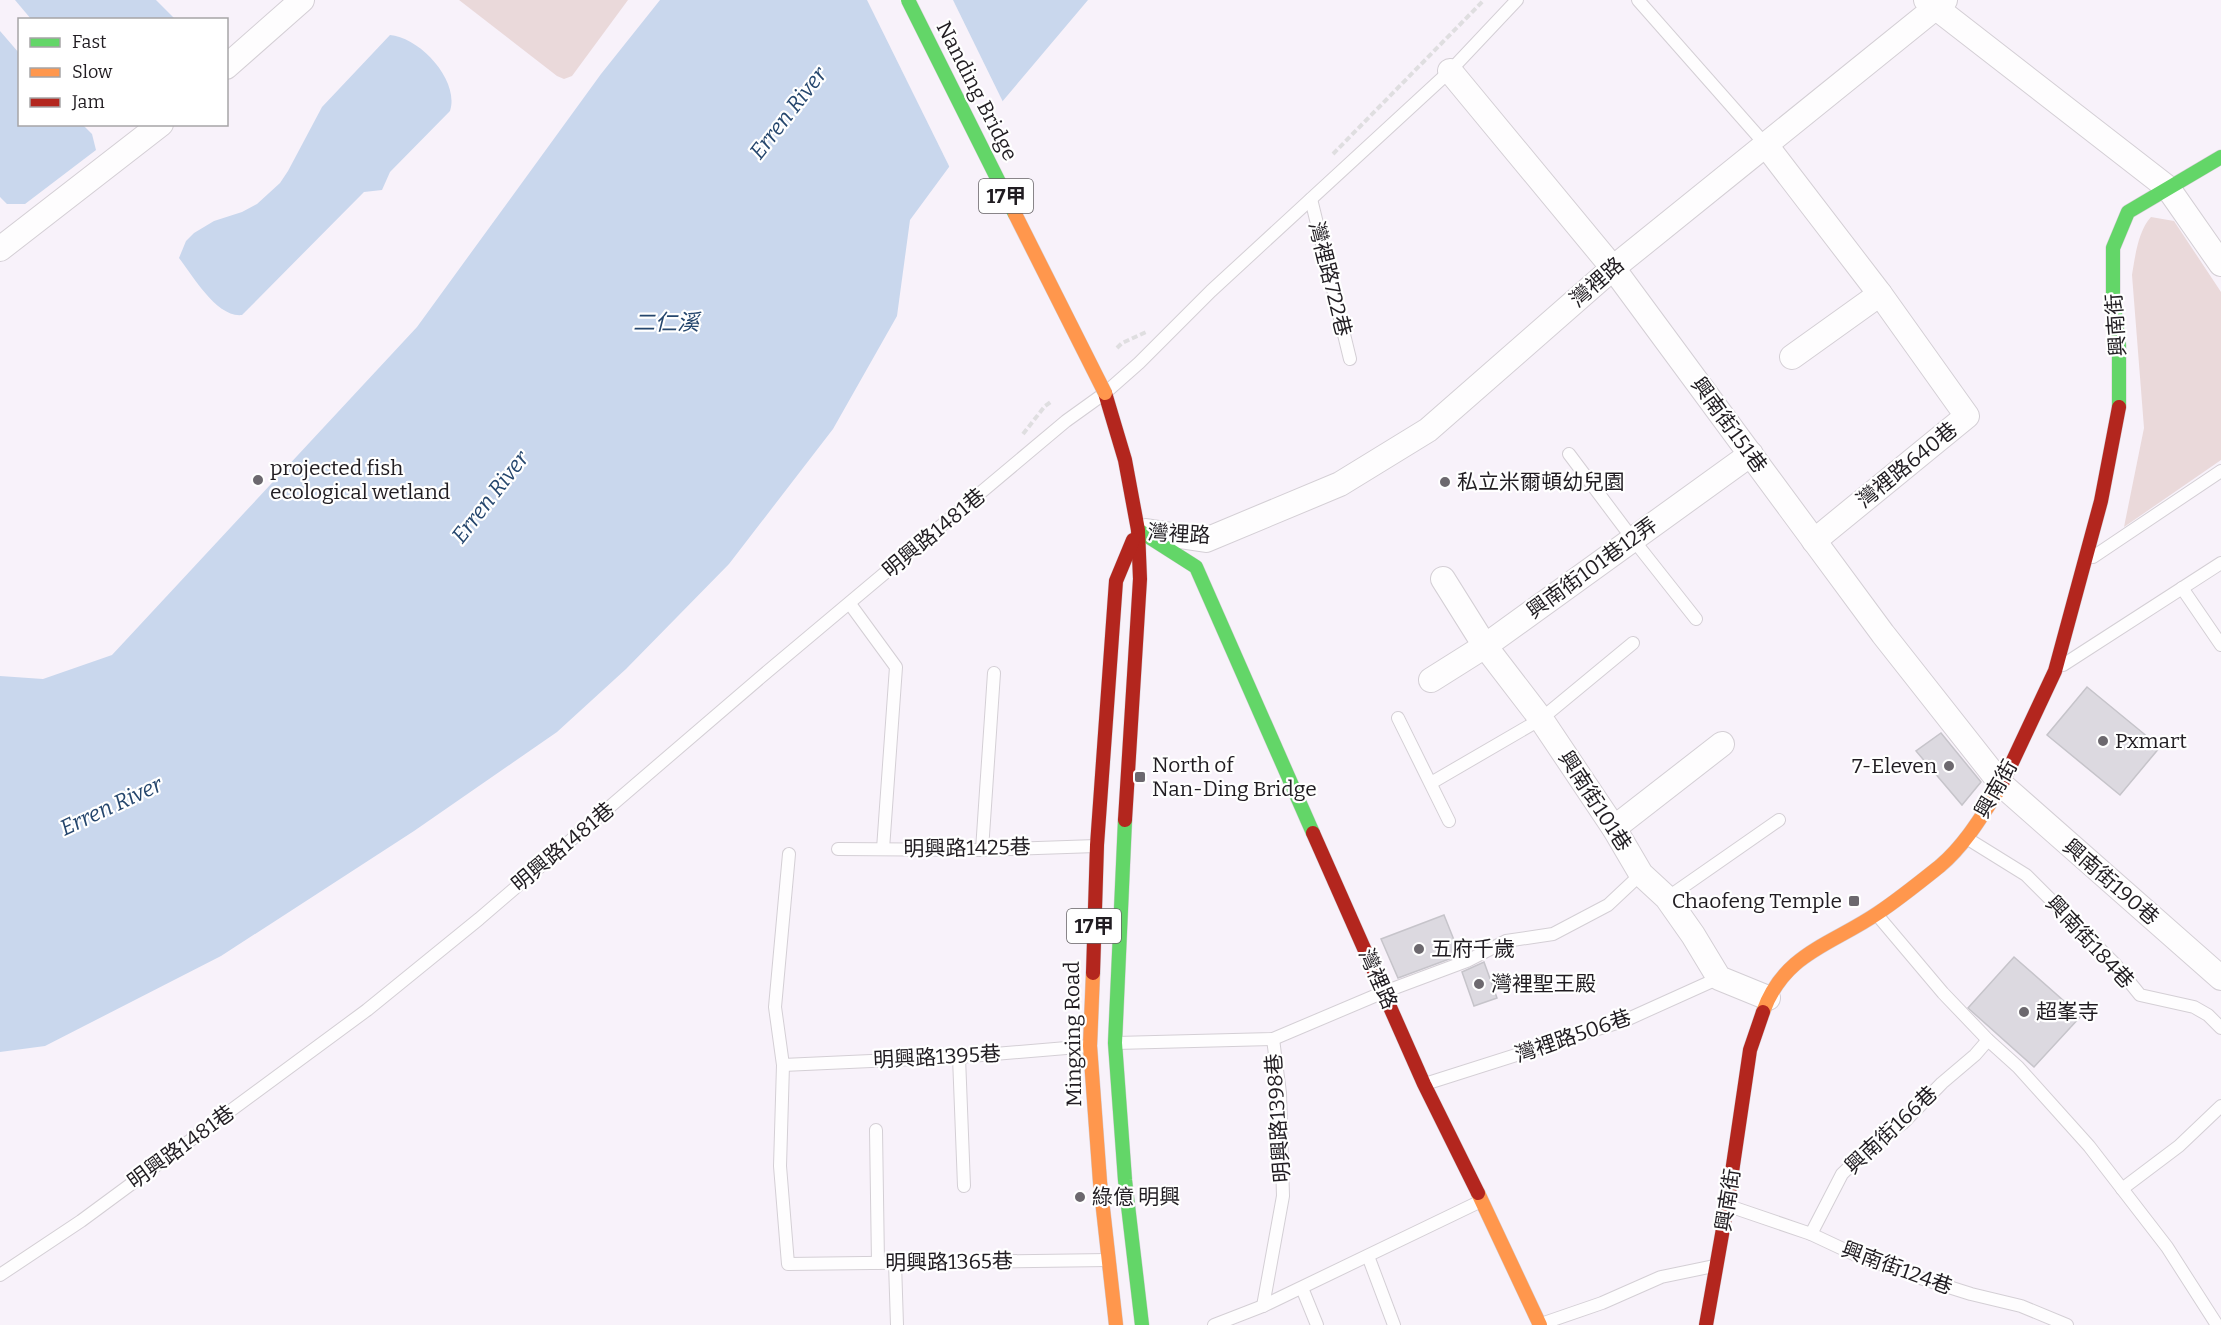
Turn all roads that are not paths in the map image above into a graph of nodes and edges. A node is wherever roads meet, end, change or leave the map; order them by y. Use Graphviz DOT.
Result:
graph roads {
  1 [pos="302,0"];
  2 [pos="908,0"];
  3 [pos="1517,0"];
  4 [pos="1638,0"];
  5 [pos="1935,2"];
  6 [pos="228,65"];
  7 [pos="1450,71"];
  8 [pos="158,126"];
  9 [pos="1765,144"];
  10 [pos="2221,158"];
  11 [pos="2168,188"];
  12 [pos="1311,199"];
  13 [pos="0,249"];
  14 [pos="2221,264"];
  15 [pos="1613,268"];
  16 [pos="1880,294"];
  17 [pos="1792,357"];
  18 [pos="1350,359"];
  19 [pos="1105,393"];
  20 [pos="1569,454"];
  21 [pos="1751,454"];
  22 [pos="2221,471"];
  23 [pos="1138,530"];
  24 [pos="1632,538"];
  25 [pos="1814,541"];
  26 [pos="2084,563"];
  27 [pos="2221,563"];
  28 [pos="1443,579"];
  29 [pos="2182,588"];
  30 [pos="850,604"];
  31 [pos="1696,619"];
  32 [pos="1633,643"];
  33 [pos="2221,645"];
  34 [pos="1485,646"];
  35 [pos="2055,671"];
  36 [pos="994,673"];
  37 [pos="1431,680"];
  38 [pos="1398,718"];
  39 [pos="1541,718"];
  40 [pos="1722,744"];
  41 [pos="1431,783"];
  42 [pos="2002,785"];
  43 [pos="1779,820"];
  44 [pos="1449,822"];
  45 [pos="1614,828"];
  46 [pos="1967,838"];
  47 [pos="1097,846"];
  48 [pos="838,849"];
  49 [pos="883,849"];
  50 [pos="982,850"];
  51 [pos="789,854"];
  52 [pos="1641,874"];
  53 [pos="1667,898"];
  54 [pos="1877,914"];
  55 [pos="1719,978"];
  56 [pos="2221,978"];
  57 [pos="1384,992"];
  58 [pos="1768,998"];
  59 [pos="2221,1028"];
  60 [pos="1272,1040"];
  61 [pos="1988,1040"];
  62 [pos="1115,1043"];
  63 [pos="1090,1046"];
  64 [pos="959,1057"];
  65 [pos="783,1065"];
  66 [pos="1424,1084"];
  67 [pos="2221,1106"];
  68 [pos="876,1130"];
  69 [pos="964,1186"];
  70 [pos="2122,1189"];
  71 [pos="1482,1201"];
  72 [pos="1727,1206"];
  73 [pos="1811,1234"];
  74 [pos="1368,1256"];
  75 [pos="1109,1260"];
  76 [pos="878,1263"];
  77 [pos="896,1263"];
  78 [pos="1717,1265"];
  79 [pos="0,1275"];
  80 [pos="1302,1288"];
  81 [pos="1263,1306"];
  82 [pos="897,1325"];
  83 [pos="1116,1325"];
  84 [pos="1142,1325"];
  85 [pos="1214,1325"];
  86 [pos="1317,1325"];
  87 [pos="1394,1325"];
  88 [pos="1540,1325"];
  89 [pos="1706,1325"];
  90 [pos="2067,1325"];
  91 [pos="2217,1325"];
  1 -- 6 [label="street"];
  2 -- 19 [label="street, Nanding Bridge / 17甲, bridge"];
  3 -- 7 [label="lane"];
  4 -- 9 [label="lane"];
  5 -- 9 [label="street, 灣裡路"];
  5 -- 11 [label="street"];
  7 -- 12 [label="lane"];
  7 -- 15 [label="street, 興南街151巷"];
  8 -- 13 [label="street"];
  9 -- 15 [label="street, 灣裡路"];
  9 -- 16 [label="street, 灣裡路640巷"];
  10 -- 11 [label="street, 興南街"];
  11 -- 14 [label="street"];
  11 -- 26 [label="street, 興南街"];
  12 -- 18 [label="lane, 灣裡路722巷"];
  12 -- 19 [label="lane"];
  15 -- 21 [label="street, 興南街151巷"];
  15 -- 23 [label="street, 灣裡路"];
  16 -- 17 [label="street"];
  16 -- 25 [label="street, 灣裡路640巷"];
  19 -- 23 [label="street, Mingxing Road / 17甲"];
  19 -- 30 [label="lane, 明興路1481巷"];
  20 -- 24 [label="lane"];
  21 -- 24 [label="street, 興南街101巷12弄"];
  21 -- 25 [label="street, 興南街151巷"];
  22 -- 26 [label="lane"];
  23 -- 47 [label="street, Mingxing Road / 17甲"];
  23 -- 57 [label="street, 灣裡路"];
  23 -- 62 [label="street, Mingxing Road / 17甲"];
  24 -- 31 [label="lane"];
  24 -- 34 [label="street, 興南街101巷12弄"];
  25 -- 42 [label="street, 興南街151巷"];
  26 -- 35 [label="street, 興南街"];
  27 -- 29 [label="lane"];
  28 -- 34 [label="street, 興南街101巷"];
  29 -- 33 [label="lane"];
  29 -- 35 [label="lane"];
  30 -- 49 [label="lane"];
  30 -- 79 [label="lane, 明興路1481巷"];
  32 -- 39 [label="lane"];
  34 -- 37 [label="street, 興南街101巷12弄"];
  34 -- 39 [label="street, 興南街101巷"];
  35 -- 42 [label="street, 興南街"];
  36 -- 50 [label="lane"];
  38 -- 41 [label="lane"];
  39 -- 41 [label="lane"];
  39 -- 45 [label="street, 興南街101巷"];
  40 -- 45 [label="street"];
  41 -- 44 [label="lane"];
  42 -- 46 [label="street, 興南街"];
  42 -- 56 [label="street, 興南街190巷"];
  43 -- 53 [label="lane"];
  45 -- 52 [label="street, 興南街101巷"];
  46 -- 54 [label="street, 興南街"];
  46 -- 59 [label="lane, 興南街184巷"];
  47 -- 50 [label="lane, 明興路1425巷"];
  47 -- 63 [label="street, Mingxing Road / 17甲"];
  48 -- 49 [label="lane, 明興路1425巷"];
  49 -- 50 [label="lane, 明興路1425巷"];
  51 -- 65 [label="lane"];
  52 -- 53 [label="street, 興南街101巷"];
  52 -- 57 [label="lane"];
  53 -- 55 [label="street, 興南街101巷"];
  54 -- 58 [label="street, 興南街"];
  54 -- 61 [label="lane"];
  55 -- 58 [label="street"];
  55 -- 66 [label="lane, 灣裡路506巷"];
  57 -- 60 [label="lane"];
  57 -- 66 [label="street, 灣裡路"];
  58 -- 72 [label="street, 興南街"];
  60 -- 62 [label="lane, 明興路1398巷"];
  60 -- 81 [label="lane, 明興路1398巷"];
  61 -- 70 [label="lane"];
  61 -- 73 [label="lane, 興南街166巷"];
  62 -- 63 [label="lane, 明興路1398巷"];
  62 -- 84 [label="street, Mingxing Road / 17甲"];
  63 -- 64 [label="lane, 明興路1395巷"];
  63 -- 75 [label="street, Mingxing Road / 17甲"];
  64 -- 65 [label="lane, 明興路1395巷"];
  64 -- 69 [label="lane"];
  65 -- 76 [label="lane, 明興路1365巷"];
  66 -- 71 [label="street, 灣裡路"];
  67 -- 70 [label="lane"];
  68 -- 76 [label="lane"];
  70 -- 91 [label="lane"];
  71 -- 74 [label="lane"];
  71 -- 88 [label="street, 灣裡路"];
  72 -- 73 [label="lane, 興南街124巷"];
  72 -- 78 [label="street, 興南街"];
  73 -- 90 [label="lane, 興南街124巷"];
  74 -- 80 [label="lane"];
  74 -- 87 [label="lane"];
  75 -- 77 [label="lane, 明興路1365巷"];
  75 -- 83 [label="street, Mingxing Road / 17甲"];
  76 -- 77 [label="lane, 明興路1365巷"];
  77 -- 82 [label="lane"];
  78 -- 88 [label="lane"];
  78 -- 89 [label="street, 興南街"];
  80 -- 81 [label="lane"];
  80 -- 86 [label="lane"];
  81 -- 85 [label="lane"];
}
